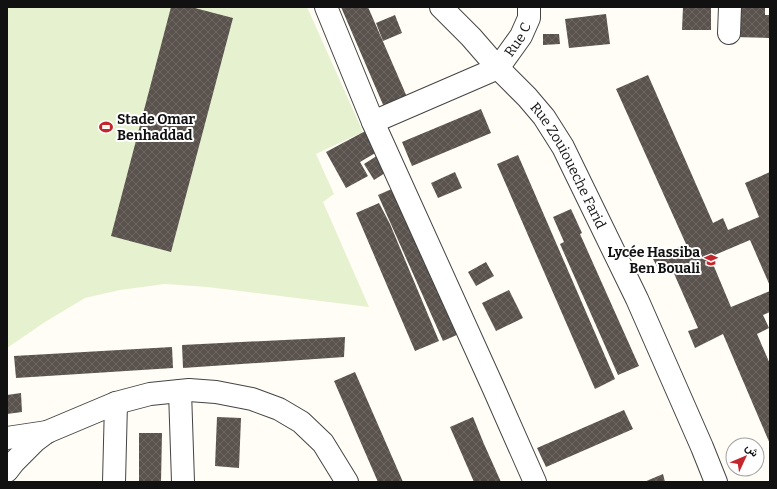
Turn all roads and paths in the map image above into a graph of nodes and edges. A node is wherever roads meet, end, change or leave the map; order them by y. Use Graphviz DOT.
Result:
graph roads {
  1 [pos="326,7"];
  2 [pos="441,7"];
  3 [pos="529,7"];
  4 [pos="730,7"];
  5 [pos="729,33"];
  6 [pos="498,68"];
  7 [pos="373,122"];
  8 [pos="180,391"];
  9 [pos="116,403"];
  10 [pos="47,432"];
  11 [pos="7,438"];
  12 [pos="7,471"];
  13 [pos="114,482"];
  14 [pos="183,482"];
  15 [pos="347,482"];
  16 [pos="535,482"];
  17 [pos="716,482"];
  1 -- 7 [label="street"];
  2 -- 6 [label="street, Rue Zouioueche Farid"];
  3 -- 6 [label="street, Rue C"];
  4 -- 5 [label="street"];
  6 -- 7 [label="street"];
  6 -- 17 [label="street, Rue Zouioueche Farid"];
  7 -- 16 [label="street"];
  8 -- 9 [label="street"];
  8 -- 14 [label="street"];
  8 -- 15 [label="street"];
  9 -- 10 [label="street"];
  9 -- 13 [label="street"];
  10 -- 11 [label="street"];
  10 -- 12 [label="street"];
}
